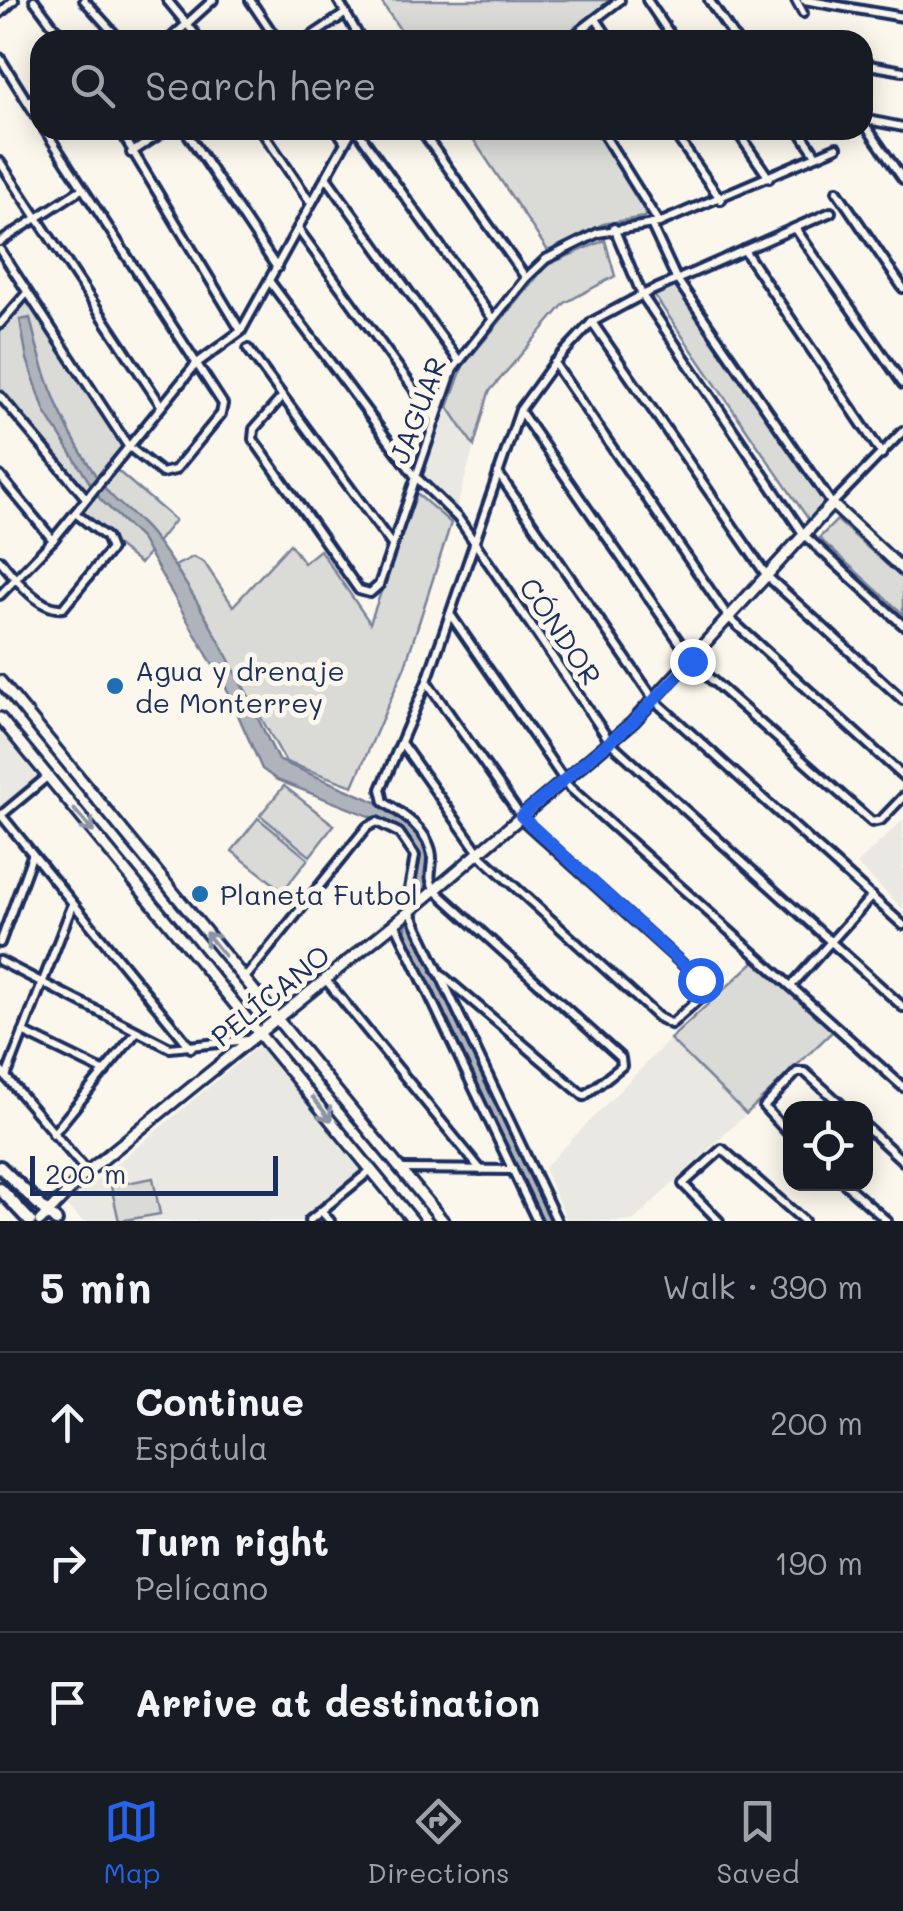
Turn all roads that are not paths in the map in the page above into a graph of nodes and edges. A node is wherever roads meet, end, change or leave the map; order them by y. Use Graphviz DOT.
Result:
graph roads {
  1 [pos="14,0"];
  2 [pos="34,0"];
  3 [pos="84,0"];
  4 [pos="167,0"];
  5 [pos="213,0"];
  6 [pos="250,0"];
  7 [pos="338,0"];
  8 [pos="620,0"];
  9 [pos="647,0"];
  10 [pos="708,0"];
  11 [pos="796,0"];
  12 [pos="804,0"];
  13 [pos="0,13"];
  14 [pos="803,13"];
  15 [pos="346,14"];
  16 [pos="903,17"];
  17 [pos="596,18"];
  18 [pos="188,24"];
  19 [pos="56,30"];
  20 [pos="111,30"];
  21 [pos="181,30"];
  22 [pos="192,30"];
  23 [pos="270,30"];
  24 [pos="321,30"];
  25 [pos="355,30"];
  26 [pos="581,30"];
  27 [pos="604,30"];
  28 [pos="667,30"];
  29 [pos="729,30"];
  30 [pos="0,58"];
  31 [pos="873,66"];
  32 [pos="903,71"];
  33 [pos="28,102"];
  34 [pos="30,105"];
  35 [pos="873,122"];
  36 [pos="903,127"];
  37 [pos="873,135"];
  38 [pos="50,140"];
  39 [pos="125,140"];
  40 [pos="151,140"];
  41 [pos="192,140"];
  42 [pos="268,140"];
  43 [pos="361,140"];
  44 [pos="428,140"];
  45 [pos="607,140"];
  46 [pos="679,140"];
  47 [pos="743,140"];
  48 [pos="805,140"];
  49 [pos="345,142"];
  50 [pos="837,148"];
  51 [pos="131,154"];
  52 [pos="816,155"];
  53 [pos="0,162"];
  54 [pos="326,177"];
  55 [pos="769,178"];
  56 [pos="903,178"];
  57 [pos="80,190"];
  58 [pos="838,191"];
  59 [pos="720,200"];
  60 [pos="311,204"];
  61 [pos="831,212"];
  62 [pos="37,218"];
  63 [pos="655,224"];
  64 [pos="614,228"];
  65 [pos="794,228"];
  66 [pos="298,229"];
  67 [pos="0,242"];
  68 [pos="0,250"];
  69 [pos="744,250"];
  70 [pos="278,268"];
  71 [pos="526,278"];
  72 [pos="676,278"];
  73 [pos="270,282"];
  74 [pos="903,288"];
  75 [pos="26,294"];
  76 [pos="642,294"];
  77 [pos="492,318"];
  78 [pos="592,322"];
  79 [pos="0,324"];
  80 [pos="240,332"];
  81 [pos="248,349"];
  82 [pos="458,360"];
  83 [pos="554,363"];
  84 [pos="196,364"];
  85 [pos="903,384"];
  86 [pos="0,396"];
  87 [pos="282,397"];
  88 [pos="162,404"];
  89 [pos="520,410"];
  90 [pos="435,418"];
  91 [pos="903,431"];
  92 [pos="128,446"];
  93 [pos="882,454"];
  94 [pos="498,472"];
  95 [pos="0,476"];
  96 [pos="415,476"];
  97 [pos="86,498"];
  98 [pos="832,504"];
  99 [pos="75,513"];
  100 [pos="804,535"];
  101 [pos="52,540"];
  102 [pos="474,544"];
  103 [pos="392,546"];
  104 [pos="0,560"];
  105 [pos="903,570"];
  106 [pos="767,576"];
  107 [pos="17,581"];
  108 [pos="0,595"];
  109 [pos="449,613"];
  110 [pos="729,618"];
  111 [pos="903,625"];
  112 [pos="692,661"];
  113 [pos="0,681"];
  114 [pos="427,681"];
  115 [pos="655,700"];
  116 [pos="903,700"];
  117 [pos="0,718"];
  118 [pos="610,743"];
  119 [pos="402,744"];
  120 [pos="903,776"];
  121 [pos="48,777"];
  122 [pos="565,782"];
  123 [pos="903,797"];
  124 [pos="0,815"];
  125 [pos="521,816"];
  126 [pos="478,852"];
  127 [pos="32,855"];
  128 [pos="435,890"];
  129 [pos="872,896"];
  130 [pos="73,905"];
  131 [pos="410,911"];
  132 [pos="395,923"];
  133 [pos="903,925"];
  134 [pos="831,942"];
  135 [pos="0,943"];
  136 [pos="0,961"];
  137 [pos="437,971"];
  138 [pos="244,979"];
  139 [pos="325,979"];
  140 [pos="41,984"];
  141 [pos="791,986"];
  142 [pos="903,1007"];
  143 [pos="278,1018"];
  144 [pos="23,1032"];
  145 [pos="135,1034"];
  146 [pos="256,1036"];
  147 [pos="192,1048"];
  148 [pos="105,1072"];
  149 [pos="3,1074"];
  150 [pos="903,1087"];
  151 [pos="837,1101"];
  152 [pos="783,1127"];
  153 [pos="873,1133"];
  154 [pos="53,1134"];
  155 [pos="903,1161"];
  156 [pos="1,1168"];
  157 [pos="400,1169"];
  158 [pos="371,1170"];
  159 [pos="481,1170"];
  160 [pos="513,1170"];
  161 [pos="87,1172"];
  162 [pos="0,1189"];
  163 [pos="853,1191"];
  164 [pos="321,1211"];
  165 [pos="47,1218"];
  166 [pos="30,1221"];
  167 [pos="308,1221"];
  168 [pos="330,1221"];
  169 [pos="412,1221"];
  170 [pos="442,1221"];
  171 [pos="537,1221"];
  172 [pos="557,1221"];
  173 [pos="719,1221"];
  174 [pos="804,1221"];
  175 [pos="887,1221"];
  1 -- 13 [label="street"];
  2 -- 19 [label="street"];
  3 -- 20 [label="street"];
  4 -- 18 [label="street"];
  5 -- 18 [label="street"];
  6 -- 23 [label="street"];
  7 -- 15 [label="street"];
  8 -- 17 [label="street"];
  9 -- 28 [label="street"];
  10 -- 29 [label="street"];
  11 -- 14 [label="street"];
  12 -- 16 [label="street"];
  15 -- 24 [label="street"];
  15 -- 25 [label="street"];
  17 -- 26 [label="street"];
  17 -- 27 [label="street"];
  18 -- 21 [label="street"];
  18 -- 22 [label="street"];
  30 -- 33 [label="street"];
  31 -- 32 [label="street"];
  33 -- 34 [label="street"];
  35 -- 36 [label="street"];
  37 -- 56 [label="street"];
  38 -- 57 [label="street"];
  39 -- 51 [label="street"];
  40 -- 51 [label="street"];
  41 -- 70 [label="street"];
  42 -- 60 [label="street"];
  43 -- 77 [label="street"];
  44 -- 71 [label="street"];
  45 -- 63 [label="street"];
  46 -- 59 [label="street"];
  47 -- 55 [label="street"];
  48 -- 52 [label="street"];
  49 -- 54 [label="street"];
  50 -- 52 [label="street, JAGUAR"];
  51 -- 80 [label="street"];
  52 -- 55 [label="street, JAGUAR"];
  53 -- 62 [label="street"];
  54 -- 60 [label="street"];
  54 -- 82 [label="street"];
  55 -- 59 [label="street, JAGUAR"];
  57 -- 62 [label="street"];
  57 -- 84 [label="street"];
  58 -- 74 [label="street"];
  59 -- 63 [label="street, JAGUAR"];
  60 -- 66 [label="street"];
  61 -- 65 [label="street"];
  62 -- 67 [label="street"];
  62 -- 88 [label="street"];
  63 -- 64 [label="street, JAGUAR"];
  63 -- 72 [label="street"];
  64 -- 71 [label="street, JAGUAR"];
  64 -- 76 [label="street"];
  65 -- 69 [label="street"];
  65 -- 85 [label="street"];
  66 -- 70 [label="street"];
  66 -- 90 [label="street"];
  68 -- 75 [label="street"];
  69 -- 72 [label="street"];
  69 -- 93 [label="street"];
  70 -- 73 [label="street"];
  71 -- 77 [label="street, JAGUAR"];
  72 -- 76 [label="street"];
  72 -- 98 [label="street"];
  73 -- 80 [label="street"];
  73 -- 96 [label="street, CÓNDOR"];
  75 -- 79 [label="street"];
  75 -- 92 [label="street"];
  76 -- 78 [label="street"];
  76 -- 100 [label="street"];
  77 -- 82 [label="street, JAGUAR"];
  78 -- 83 [label="street"];
  78 -- 106 [label="street"];
  80 -- 84 [label="street"];
  81 -- 87 [label="street"];
  82 -- 90 [label="street, JAGUAR"];
  83 -- 89 [label="street"];
  83 -- 110 [label="street"];
  84 -- 88 [label="street"];
  84 -- 92 [label="street"];
  86 -- 97 [label="street"];
  87 -- 103 [label="street"];
  87 -- 103 [label="street, JAGUAR"];
  88 -- 92 [label="street"];
  89 -- 94 [label="street"];
  89 -- 112 [label="street"];
  90 -- 96 [label="street, JAGUAR"];
  91 -- 93 [label="street, PELÍCANO"];
  92 -- 97 [label="street"];
  93 -- 98 [label="street, PELÍCANO"];
  94 -- 102 [label="street"];
  94 -- 115 [label="street"];
  95 -- 101 [label="street"];
  96 -- 102 [label="street, CÓNDOR"];
  96 -- 103 [label="street, JAGUAR"];
  97 -- 99 [label="street"];
  98 -- 100 [label="main road, PELÍCANO"];
  98 -- 105 [label="main road"];
  99 -- 101 [label="street"];
  99 -- 107 [label="street"];
  100 -- 106 [label="main road, PELÍCANO"];
  100 -- 111 [label="street"];
  101 -- 107 [label="street"];
  102 -- 109 [label="street"];
  102 -- 118 [label="street, CÓNDOR"];
  104 -- 107 [label="street"];
  106 -- 110 [label="main road, PELÍCANO"];
  106 -- 116 [label="street"];
  107 -- 108 [label="street"];
  109 -- 114 [label="street"];
  109 -- 122 [label="street"];
  110 -- 112 [label="main road, PELÍCANO"];
  110 -- 120 [label="street"];
  112 -- 115 [label="main road, PELÍCANO"];
  112 -- 123 [label="street"];
  138 -- 113 [label="main road, one-way"];
  114 -- 119 [label="street"];
  114 -- 125 [label="street"];
  115 -- 118 [label="main road, PELÍCANO"];
  115 -- 129 [label="street"];
  117 -- 121 [label="main road"];
  118 -- 122 [label="main road, PELÍCANO"];
  118 -- 134 [label="street, CÓNDOR"];
  119 -- 126 [label="street"];
  119 -- 128 [label="street"];
  121 -- 124 [label="street"];
  121 -- 146 [label="main road, one-way"];
  122 -- 125 [label="main road, PELÍCANO"];
  122 -- 141 [label="street"];
  124 -- 127 [label="street"];
  125 -- 126 [label="main road, PELÍCANO"];
  125 -- 126 [label="street"];
  126 -- 128 [label="main road, PELÍCANO"];
  127 -- 130 [label="street"];
  127 -- 135 [label="street"];
  128 -- 131 [label="main road, PELÍCANO"];
  128 -- 137 [label="street"];
  129 -- 133 [label="street"];
  129 -- 134 [label="street"];
  130 -- 140 [label="street"];
  130 -- 147 [label="street"];
  131 -- 132 [label="main road, PELÍCANO"];
  131 -- 137 [label="street"];
  131 -- 138 [label="street"];
  132 -- 139 [label="main road, PELÍCANO"];
  132 -- 160 [label="street"];
  134 -- 141 [label="street"];
  134 -- 142 [label="street, CÓNDOR"];
  136 -- 140 [label="street"];
  137 -- 172 [label="street"];
  138 -- 143 [label="main road"];
  139 -- 143 [label="main road, PELÍCANO"];
  139 -- 159 [label="street"];
  140 -- 144 [label="street"];
  140 -- 145 [label="street"];
  141 -- 150 [label="street"];
  143 -- 146 [label="main road, PELÍCANO"];
  143 -- 157 [label="main road"];
  144 -- 148 [label="street"];
  144 -- 149 [label="street"];
  145 -- 147 [label="street"];
  145 -- 148 [label="street"];
  146 -- 147 [label="street"];
  146 -- 158 [label="main road, one-way"];
  146 -- 161 [label="main road, PELÍCANO"];
  148 -- 154 [label="street"];
  149 -- 154 [label="street"];
  151 -- 152 [label="street"];
  153 -- 155 [label="street"];
  154 -- 161 [label="street"];
  156 -- 165 [label="main road"];
  157 -- 159 [label="street"];
  157 -- 170 [label="main road"];
  158 -- 164 [label="street"];
  158 -- 169 [label="main road"];
  159 -- 160 [label="street"];
  160 -- 171 [label="street"];
  161 -- 165 [label="main road, PELÍCANO"];
  162 -- 166 [label="main road"];
  163 -- 175 [label="street"];
  164 -- 167 [label="street"];
  164 -- 168 [label="street"];
  173 -- 174 [label="street"];
}
